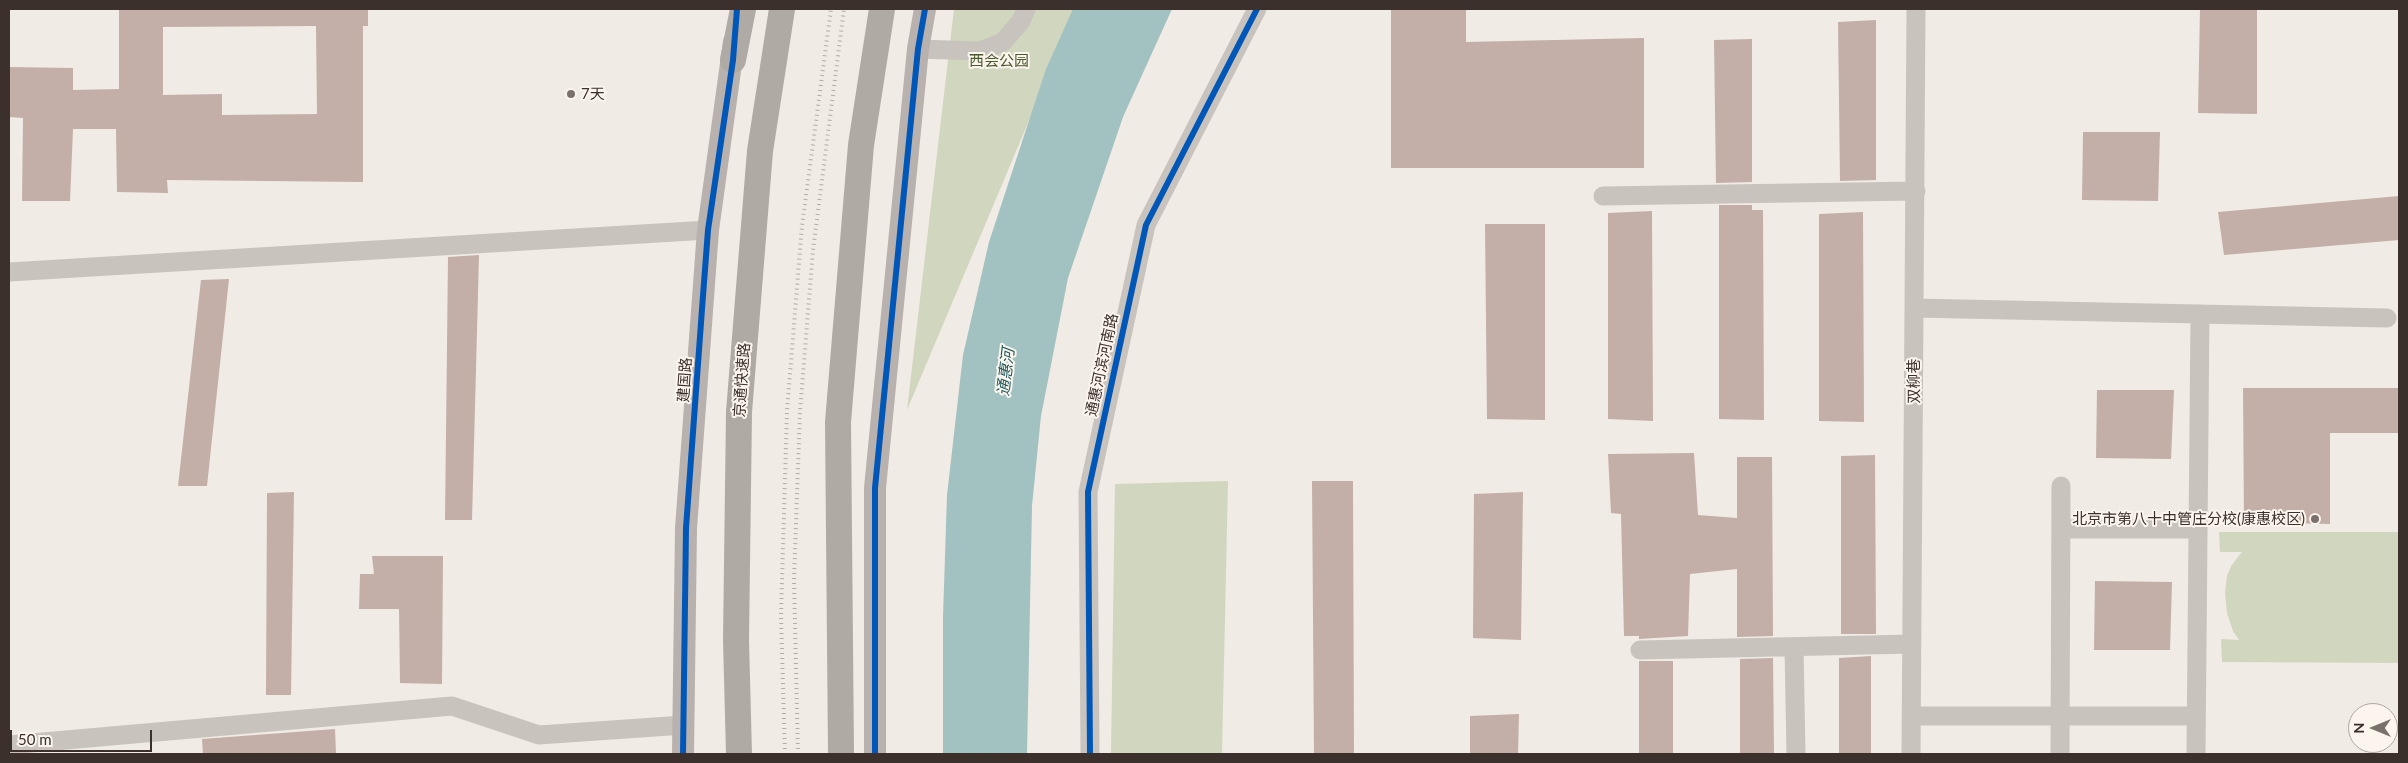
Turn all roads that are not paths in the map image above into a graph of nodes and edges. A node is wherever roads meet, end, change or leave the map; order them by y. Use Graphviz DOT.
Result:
graph roads {
  1 [pos="737,9"];
  2 [pos="743,9"];
  3 [pos="782,9"];
  4 [pos="882,9"];
  5 [pos="924,9"];
  6 [pos="1026,9"];
  7 [pos="1257,9"];
  8 [pos="1916,9"];
  9 [pos="918,48"];
  10 [pos="733,60"];
  11 [pos="1916,191"];
  12 [pos="1603,196"];
  13 [pos="708,230"];
  14 [pos="9,272"];
  15 [pos="1914,308"];
  16 [pos="2200,314"];
  17 [pos="2387,318"];
  18 [pos="2061,486"];
  19 [pos="2061,529"];
  20 [pos="2197,529"];
  21 [pos="1912,644"];
  22 [pos="1794,647"];
  23 [pos="1640,650"];
  24 [pos="1911,716"];
  25 [pos="2060,716"];
  26 [pos="2196,716"];
  27 [pos="684,726"];
  28 [pos="9,745"];
  29 [pos="683,754"];
  30 [pos="739,754"];
  31 [pos="840,754"];
  32 [pos="875,754"];
  33 [pos="1090,754"];
  34 [pos="1796,754"];
  35 [pos="1911,754"];
  36 [pos="2060,754"];
  37 [pos="2196,754"];
  1 -- 10 [label="main road, 建国路"];
  2 -- 10 [label="highway"];
  3 -- 30 [label="highway, 京通快速路"];
  4 -- 31 [label="highway"];
  5 -- 9 [label="main road"];
  6 -- 9 [label="street"];
  7 -- 33 [label="street, 通惠河滨河南路"];
  8 -- 11 [label="street, 双柳巷"];
  9 -- 32 [label="main road"];
  10 -- 13 [label="main road, 建国路"];
  11 -- 12 [label="street"];
  11 -- 15 [label="street, 双柳巷"];
  13 -- 14 [label="street"];
  13 -- 27 [label="main road, 建国路"];
  15 -- 16 [label="street"];
  15 -- 21 [label="street, 双柳巷"];
  16 -- 17 [label="street"];
  16 -- 20 [label="street"];
  18 -- 19 [label="street"];
  19 -- 20 [label="street"];
  19 -- 25 [label="street"];
  20 -- 26 [label="street"];
  21 -- 22 [label="street"];
  21 -- 24 [label="street, 双柳巷"];
  22 -- 23 [label="street"];
  22 -- 34 [label="street"];
  24 -- 25 [label="street"];
  24 -- 35 [label="street, 双柳巷"];
  25 -- 26 [label="street"];
  25 -- 36 [label="street"];
  26 -- 37 [label="street"];
  27 -- 28 [label="street"];
  27 -- 29 [label="main road, 建国路"];
}
